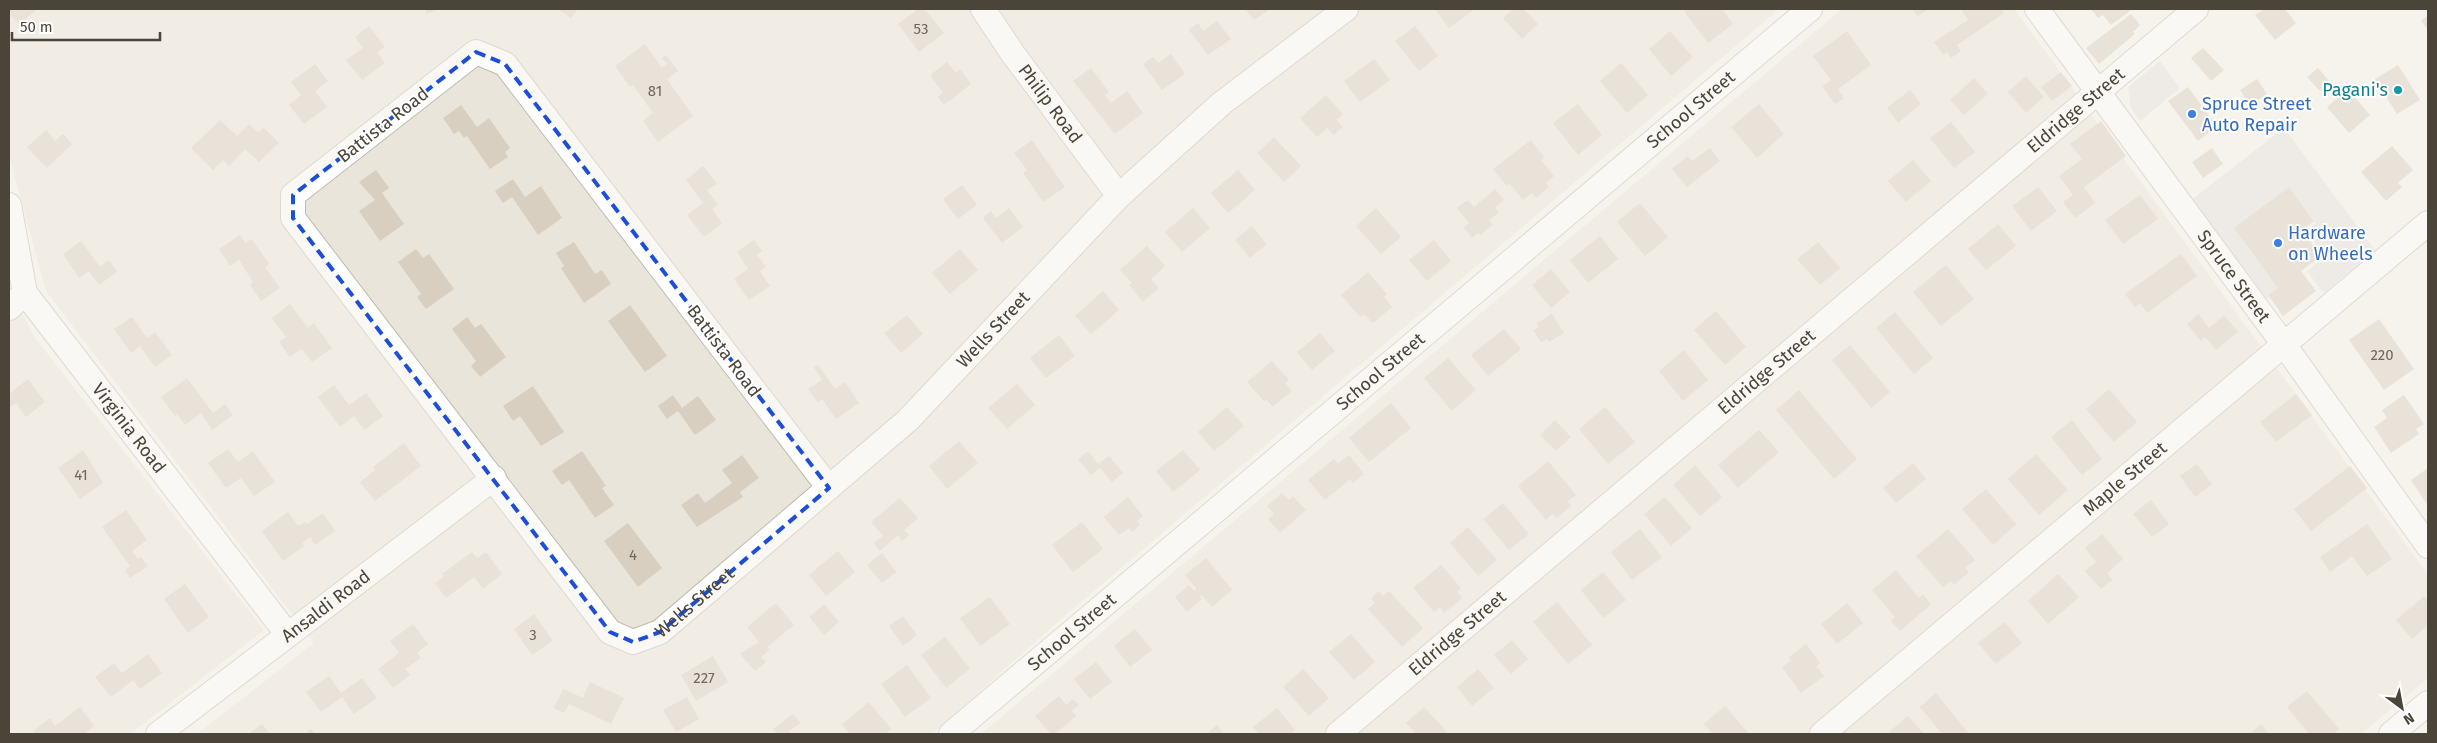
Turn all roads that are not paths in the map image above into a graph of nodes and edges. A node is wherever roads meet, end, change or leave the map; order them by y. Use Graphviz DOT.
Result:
graph roads {
  1 [pos="983,9"];
  2 [pos="1346,9"];
  3 [pos="1810,9"];
  4 [pos="2037,9"];
  5 [pos="2196,9"];
  6 [pos="2097,91"];
  7 [pos="1120,196"];
  8 [pos="9,205"];
  9 [pos="2428,223"];
  10 [pos="17,301"];
  11 [pos="2285,346"];
  12 [pos="494,478"];
  13 [pos="829,488"];
  14 [pos="2420,518"];
  15 [pos="2428,546"];
  16 [pos="288,635"];
  17 [pos="633,642"];
  18 [pos="2428,703"];
  19 [pos="158,734"];
  20 [pos="951,734"];
  21 [pos="1338,734"];
  22 [pos="1822,734"];
  23 [pos="2391,734"];
  1 -- 7 [label="street, Philip Road"];
  2 -- 7 [label="street, Wells Street"];
  3 -- 20 [label="street, School Street"];
  4 -- 6 [label="street, Spruce Street"];
  5 -- 6 [label="street, Eldridge Street"];
  6 -- 11 [label="street, Spruce Street"];
  6 -- 21 [label="street, Eldridge Street"];
  7 -- 13 [label="street, Wells Street"];
  8 -- 10 [label="street, Virginia Road"];
  9 -- 11 [label="street, Maple Street"];
  10 -- 16 [label="street, Virginia Road"];
  11 -- 14 [label="street, Spruce Street"];
  11 -- 22 [label="street, Maple Street"];
  12 -- 13 [label="street, Battista Road"];
  12 -- 16 [label="street, Ansaldi Road"];
  12 -- 17 [label="street, Battista Road"];
  13 -- 17 [label="street, Wells Street"];
  14 -- 15 [label="street, Spruce Street"];
  16 -- 19 [label="street, Ansaldi Road"];
  18 -- 23 [label="street"];
}
